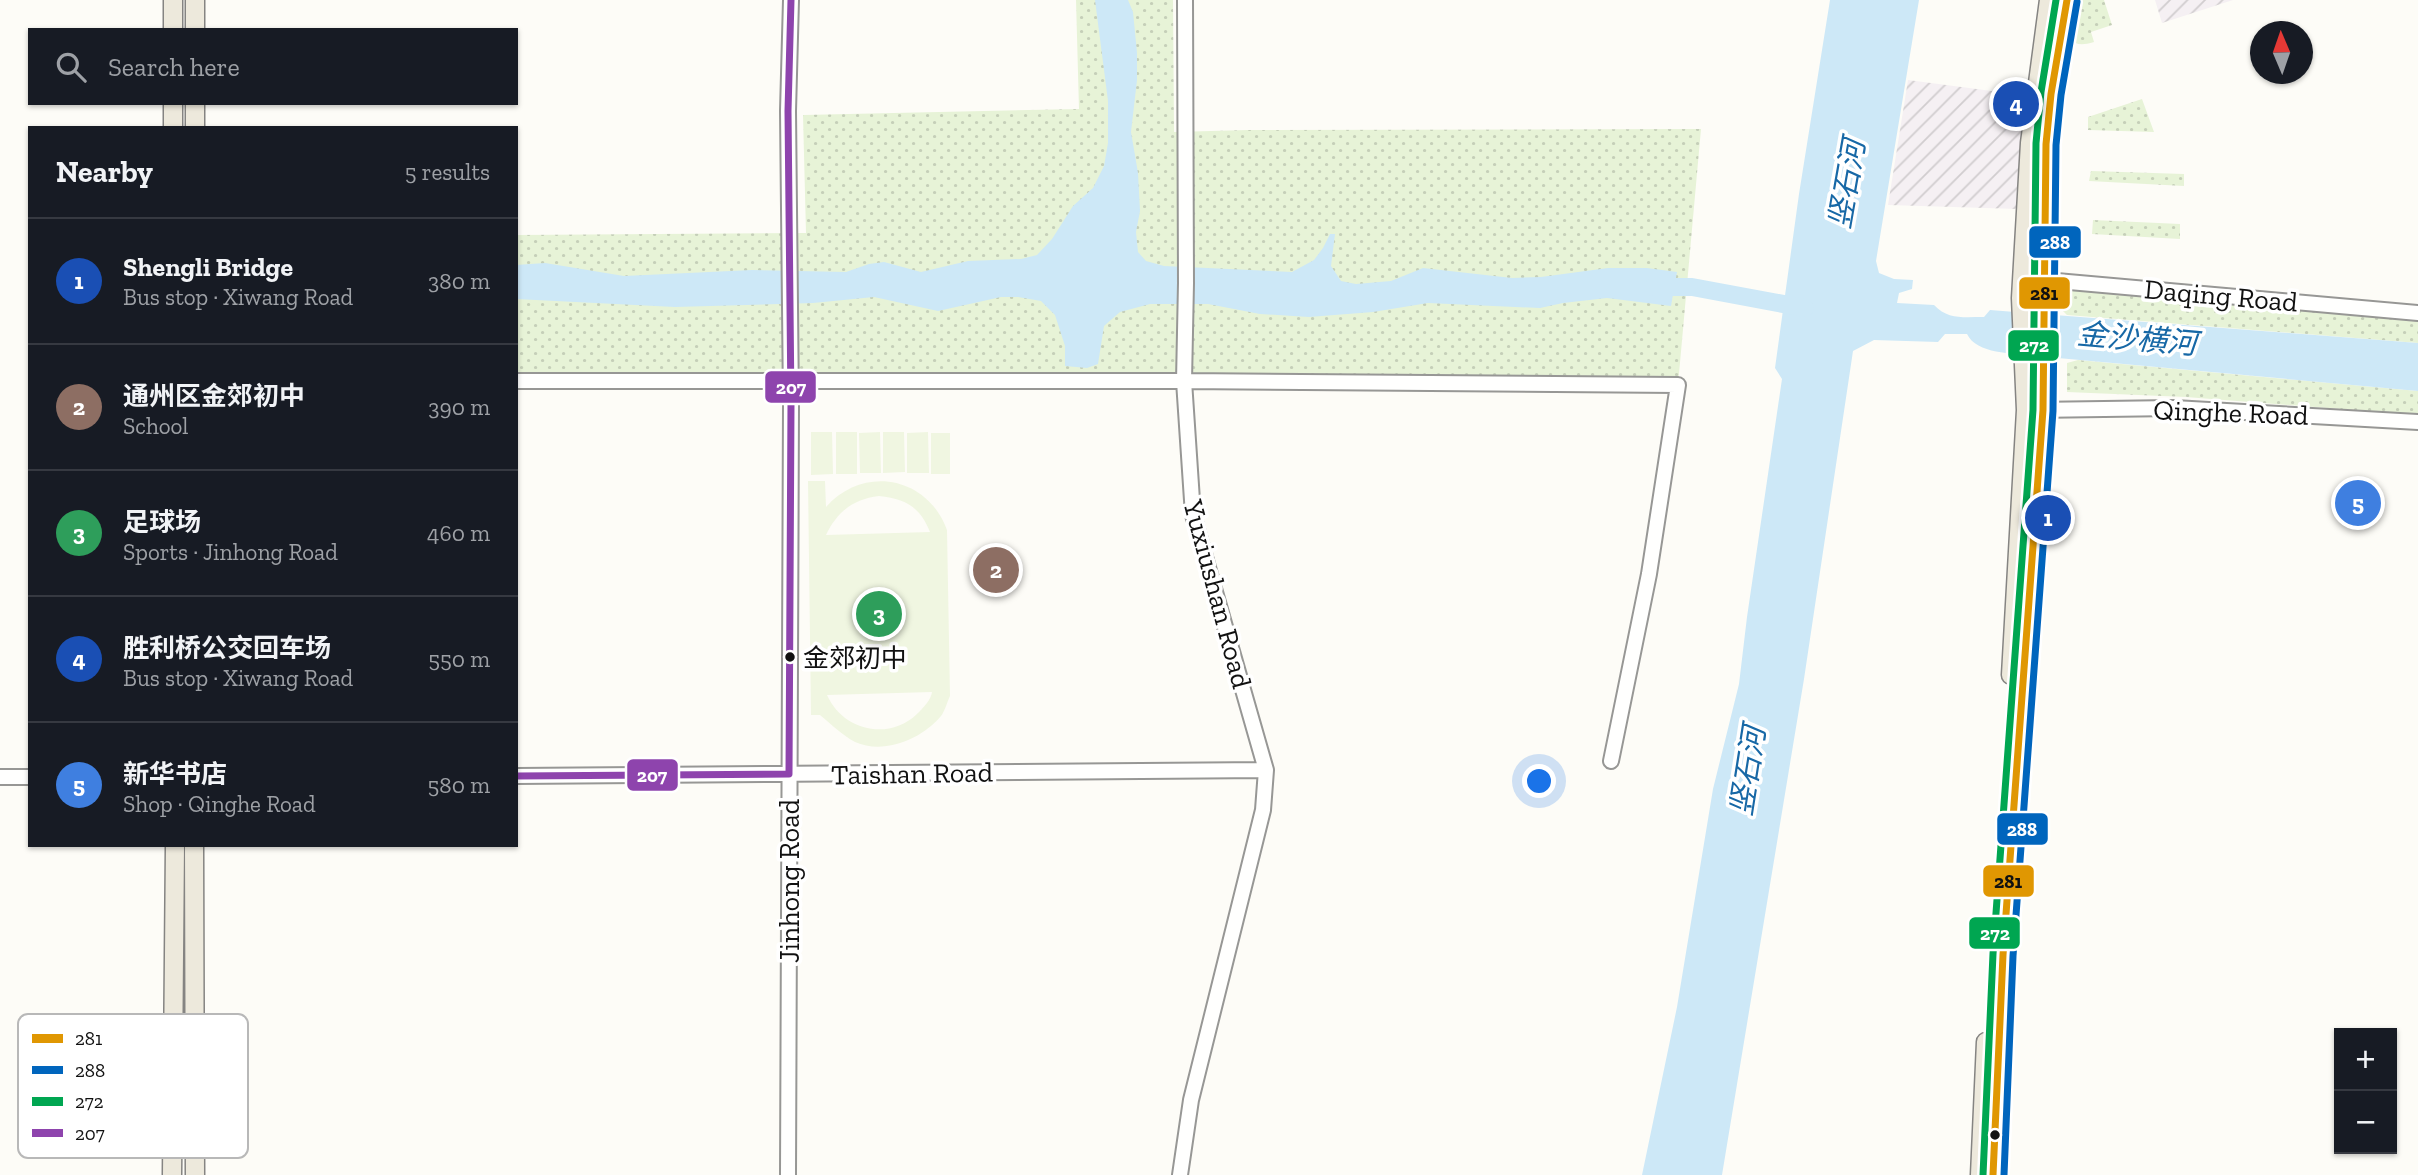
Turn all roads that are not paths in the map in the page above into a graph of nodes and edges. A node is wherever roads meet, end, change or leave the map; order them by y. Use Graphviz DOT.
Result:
graph roads {
  1 [pos="173,0"];
  2 [pos="195,0"];
  3 [pos="791,0"];
  4 [pos="1185,0"];
  5 [pos="2049,0"];
  6 [pos="2067,0"];
  7 [pos="173,28"];
  8 [pos="195,28"];
  9 [pos="173,105"];
  10 [pos="195,105"];
  11 [pos="173,126"];
  12 [pos="195,126"];
  13 [pos="2023,278"];
  14 [pos="2044,289"];
  15 [pos="2418,313"];
  16 [pos="518,381"];
  17 [pos="790,381"];
  18 [pos="1184,381"];
  19 [pos="2031,405"];
  20 [pos="2418,422"];
  21 [pos="1611,761"];
  22 [pos="1266,770"];
  23 [pos="789,774"];
  24 [pos="518,776"];
  25 [pos="0,777"];
  26 [pos="28,777"];
  27 [pos="175,847"];
  28 [pos="194,847"];
  29 [pos="173,1014"];
  30 [pos="195,1014"];
  31 [pos="788,1175"];
  32 [pos="1180,1175"];
  33 [pos="1980,1175"];
  34 [pos="1993,1175"];
  1 -- 7 [label="main road"];
  2 -- 8 [label="main road"];
  3 -- 17 [label="street, Jinhong Road"];
  4 -- 18 [label="street, Yuxiushan Road"];
  5 -- 13 [label="main road"];
  6 -- 14 [label="main road"];
  9 -- 11 [label="main road"];
  10 -- 12 [label="main road"];
  13 -- 14 [label="street, Daqing Road"];
  13 -- 19 [label="main road"];
  14 -- 15 [label="street, Daqing Road"];
  14 -- 19 [label="main road"];
  16 -- 17 [label="street"];
  17 -- 18 [label="street"];
  17 -- 23 [label="street, Jinhong Road"];
  18 -- 21 [label="street"];
  18 -- 22 [label="street, Yuxiushan Road"];
  19 -- 20 [label="street, Qinghe Road"];
  19 -- 33 [label="main road"];
  19 -- 34 [label="main road"];
  22 -- 23 [label="street, Taishan Road"];
  22 -- 32 [label="street, Yuxiushan Road"];
  23 -- 24 [label="street, Taishan Road"];
  23 -- 31 [label="street, Jinhong Road"];
  25 -- 26 [label="street"];
  27 -- 29 [label="main road"];
  28 -- 30 [label="main road"];
}
